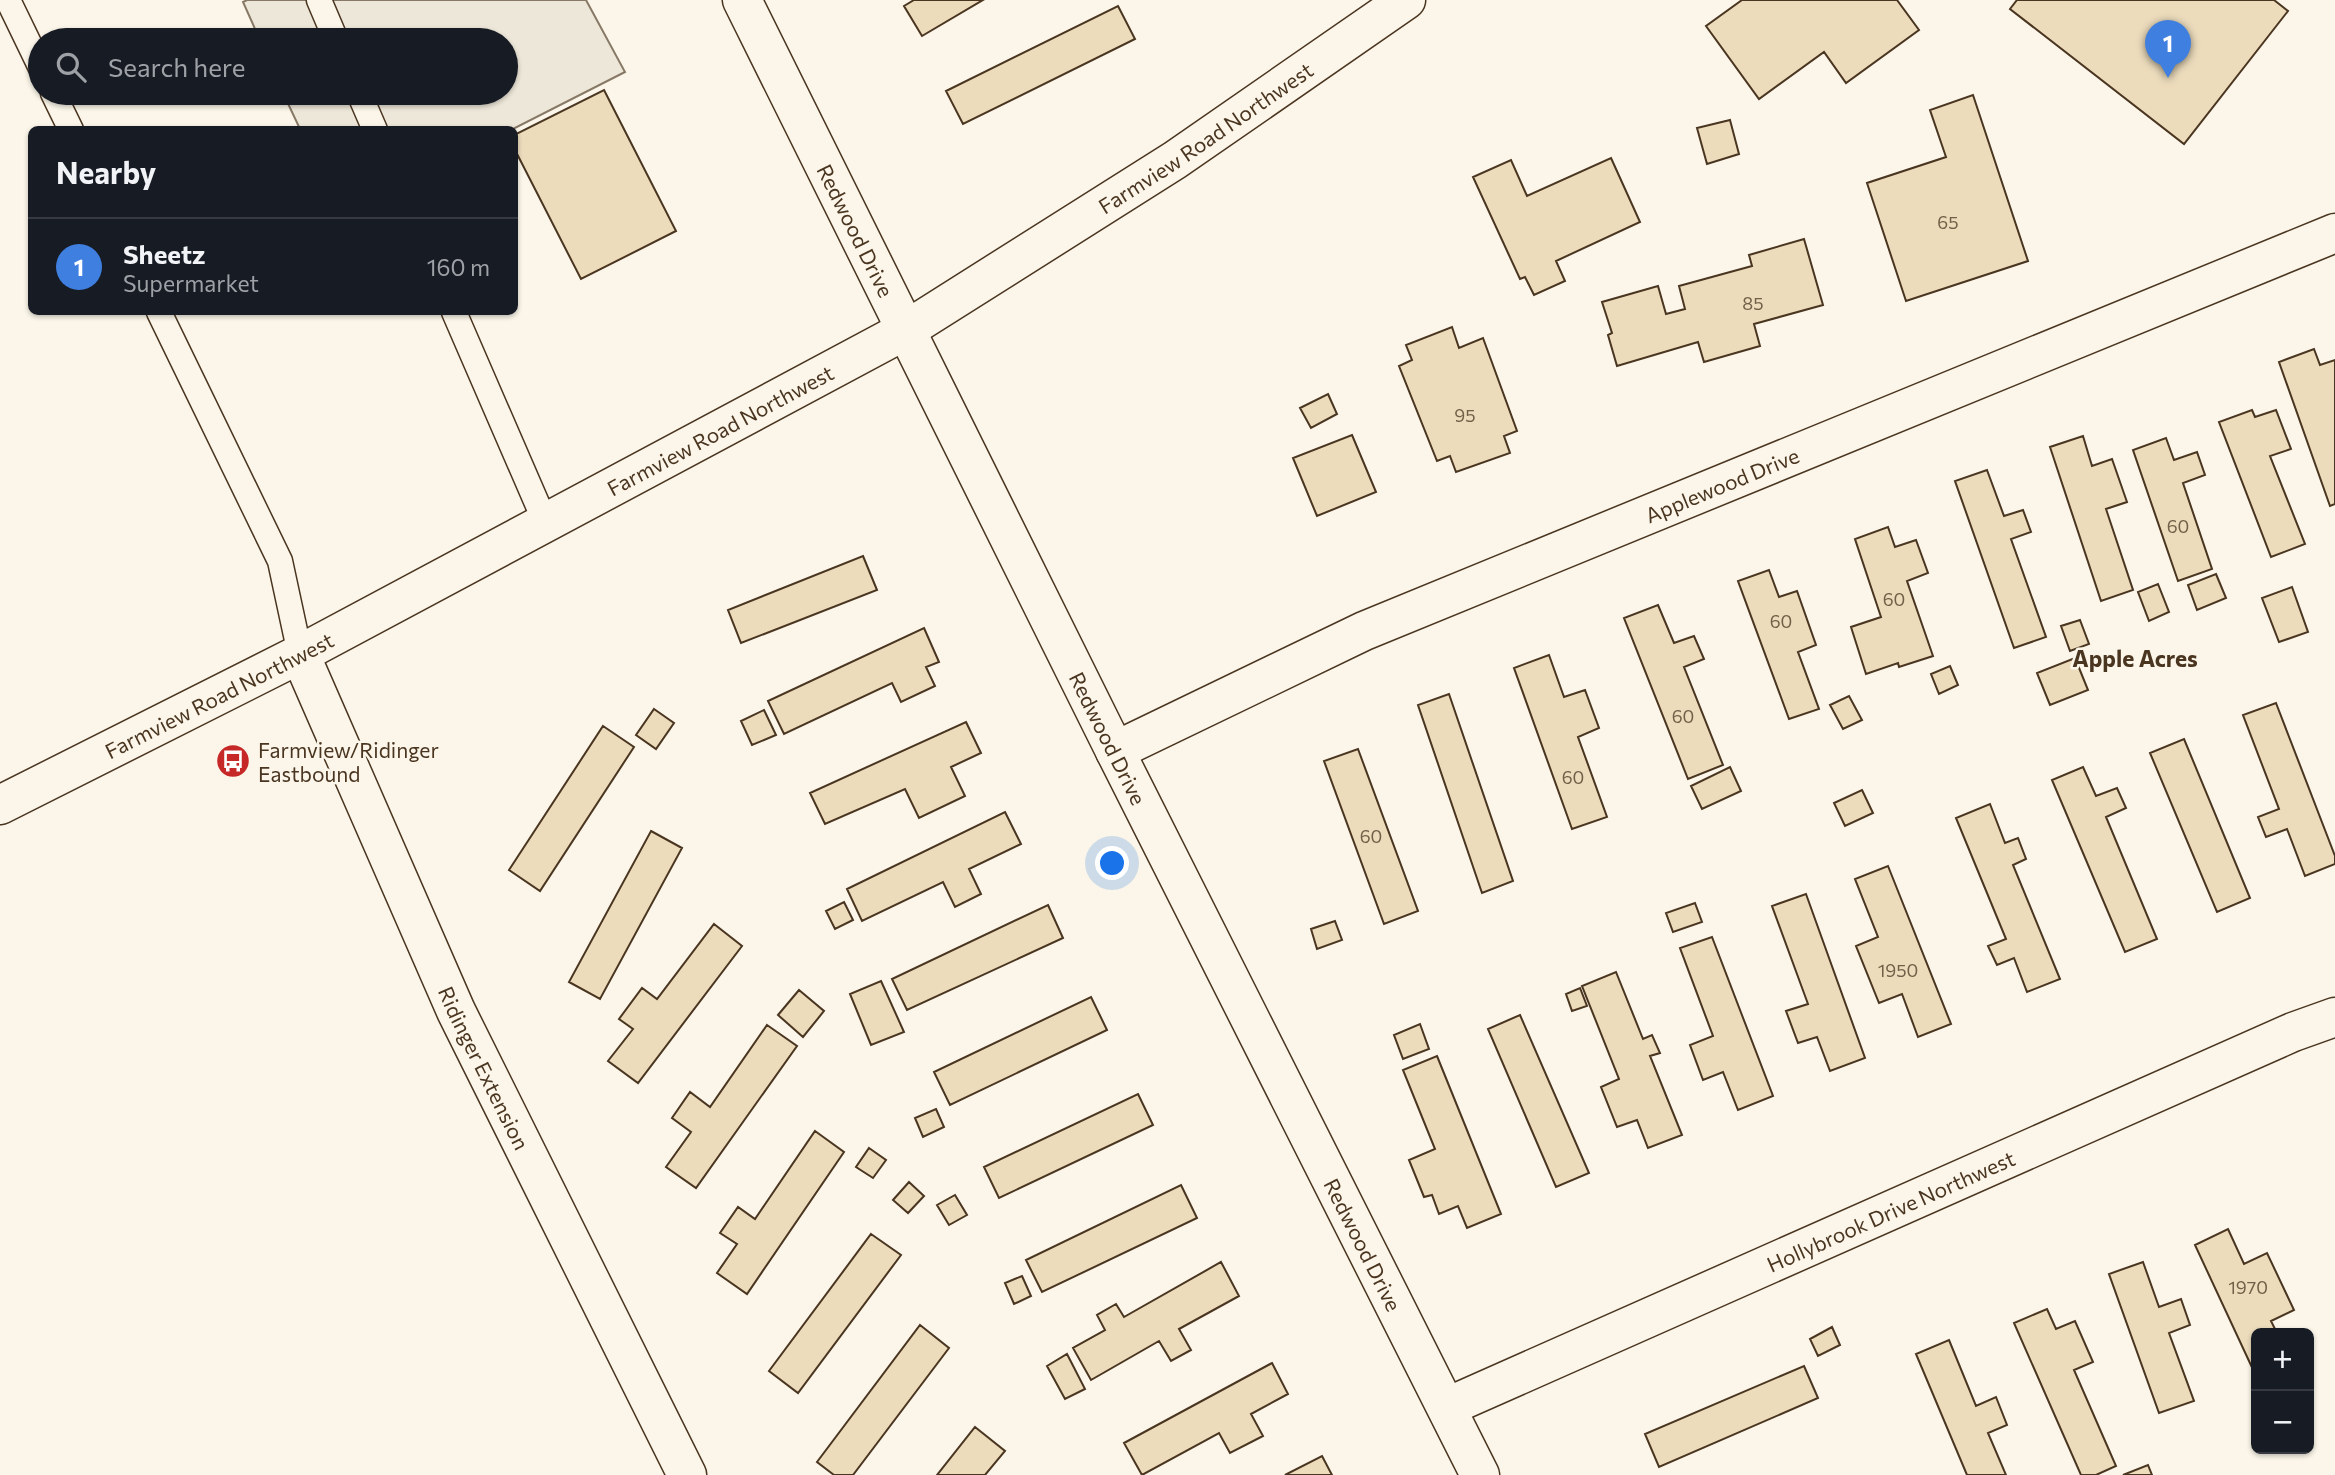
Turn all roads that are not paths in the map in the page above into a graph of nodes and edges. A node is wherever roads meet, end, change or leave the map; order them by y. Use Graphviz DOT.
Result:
graph roads {
  1 [pos="8,0"];
  2 [pos="319,0"];
  3 [pos="742,0"];
  4 [pos="1406,0"];
  5 [pos="331,28"];
  6 [pos="28,41"];
  7 [pos="59,105"];
  8 [pos="364,105"];
  9 [pos="69,126"];
  10 [pos="373,126"];
  11 [pos="2335,233"];
  12 [pos="160,315"];
  13 [pos="455,315"];
  14 [pos="906,330"];
  15 [pos="546,524"];
  16 [pos="300,654"];
  17 [pos="1115,751"];
  18 [pos="0,804"];
  19 [pos="2335,1017"];
  20 [pos="1447,1407"];
  21 [pos="687,1475"];
  22 [pos="1480,1475"];
  1 -- 6 [label="lane"];
  2 -- 5 [label="lane"];
  3 -- 14 [label="street, Redwood Drive"];
  4 -- 14 [label="street, Farmview Road Northwest"];
  7 -- 9 [label="lane"];
  8 -- 10 [label="lane"];
  11 -- 17 [label="street, Applewood Drive"];
  12 -- 16 [label="lane"];
  13 -- 15 [label="lane"];
  14 -- 15 [label="street, Farmview Road Northwest"];
  14 -- 17 [label="street, Redwood Drive"];
  15 -- 16 [label="street, Farmview Road Northwest"];
  16 -- 18 [label="street, Farmview Road Northwest"];
  16 -- 21 [label="street, Ridinger Extension"];
  17 -- 20 [label="street, Redwood Drive"];
  19 -- 20 [label="street, Hollybrook Drive Northwest"];
  20 -- 22 [label="street, Redwood Drive"];
}
